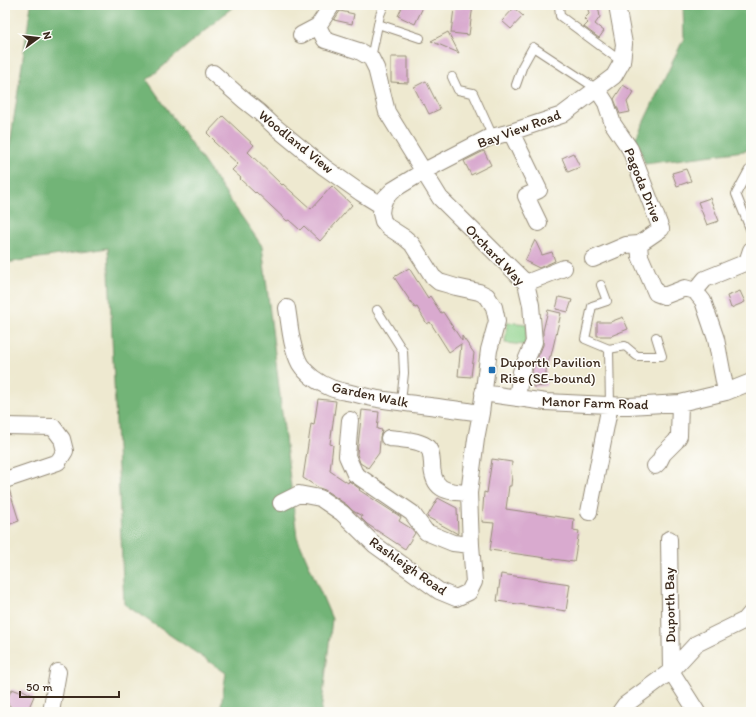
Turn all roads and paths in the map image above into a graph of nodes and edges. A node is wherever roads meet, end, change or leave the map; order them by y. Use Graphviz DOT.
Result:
graph roads {
  1 [pos="332,5"];
  2 [pos="384,5"];
  3 [pos="559,5"];
  4 [pos="617,5"];
  5 [pos="378,24"];
  6 [pos="318,26"];
  7 [pos="301,35"];
  8 [pos="420,38"];
  9 [pos="371,58"];
  10 [pos="622,62"];
  11 [pos="213,73"];
  12 [pos="452,77"];
  13 [pos="516,85"];
  14 [pos="597,89"];
  15 [pos="511,132"];
  16 [pos="493,137"];
  17 [pos="749,170"];
  18 [pos="424,171"];
  19 [pos="382,206"];
  20 [pos="539,223"];
  21 [pos="751,231"];
  22 [pos="639,244"];
  23 [pos="751,250"];
  24 [pos="593,259"];
  25 [pos="564,268"];
  26 [pos="526,283"];
  27 [pos="601,285"];
  28 [pos="695,291"];
  29 [pos="287,308"];
  30 [pos="377,310"];
  31 [pos="656,337"];
  32 [pos="609,350"];
  33 [pos="751,382"];
  34 [pos="726,392"];
  35 [pos="483,393"];
  36 [pos="517,398"];
  37 [pos="401,402"];
  38 [pos="680,403"];
  39 [pos="610,405"];
  40 [pos="481,413"];
  41 [pos="350,420"];
  42 [pos="5,426"];
  43 [pos="389,438"];
  44 [pos="655,466"];
  45 [pos="5,480"];
  46 [pos="469,494"];
  47 [pos="281,503"];
  48 [pos="589,512"];
  49 [pos="669,539"];
  50 [pos="471,545"];
  51 [pos="751,613"];
  52 [pos="671,671"];
  53 [pos="58,672"];
  54 [pos="51,712"];
  55 [pos="620,712"];
  56 [pos="697,712"];
  1 -- 6 [label="street"];
  2 -- 5 [label="lane"];
  3 -- 10 [label="lane"];
  4 -- 10 [label="street, Bay View Road"];
  5 -- 8 [label="lane"];
  5 -- 9 [label="lane"];
  6 -- 7 [label="street"];
  6 -- 9 [label="street"];
  9 -- 18 [label="street, Orchard Way"];
  10 -- 14 [label="street, Bay View Road"];
  11 -- 19 [label="street, Woodland View"];
  12 -- 16 [label="lane"];
  13 -- 14 [label="lane"];
  14 -- 15 [label="street, Bay View Road"];
  14 -- 22 [label="street, Pagoda Drive"];
  15 -- 16 [label="street, Bay View Road"];
  15 -- 20 [label="street"];
  16 -- 18 [label="street, Bay View Road"];
  17 -- 21 [label="lane"];
  18 -- 19 [label="street, Bay View Road"];
  18 -- 26 [label="street, Orchard Way"];
  19 -- 35 [label="street, Rashleigh Road"];
  22 -- 24 [label="street"];
  22 -- 28 [label="street"];
  23 -- 28 [label="street"];
  25 -- 26 [label="street"];
  26 -- 36 [label="street, Orchard Way"];
  27 -- 32 [label="lane"];
  28 -- 34 [label="street"];
  29 -- 37 [label="street, Garden Walk"];
  30 -- 37 [label="lane"];
  31 -- 32 [label="lane"];
  32 -- 39 [label="lane"];
  33 -- 34 [label="street, Manor Farm Road"];
  34 -- 38 [label="street, Manor Farm Road"];
  35 -- 36 [label="street, Manor Farm Road"];
  35 -- 40 [label="street, Rashleigh Road"];
  36 -- 39 [label="street, Manor Farm Road"];
  37 -- 40 [label="street, Garden Walk"];
  38 -- 39 [label="street, Manor Farm Road"];
  38 -- 44 [label="street"];
  39 -- 48 [label="street"];
  40 -- 46 [label="street, Rashleigh Road"];
  41 -- 50 [label="street"];
  42 -- 45 [label="street"];
  43 -- 46 [label="street"];
  46 -- 50 [label="street, Rashleigh Road"];
  47 -- 50 [label="street, Rashleigh Road"];
  49 -- 52 [label="street, Duporth Bay"];
  51 -- 52 [label="street, Duporth Bay"];
  52 -- 55 [label="street, Duporth Bay"];
  52 -- 56 [label="street"];
  53 -- 54 [label="street"];
}
